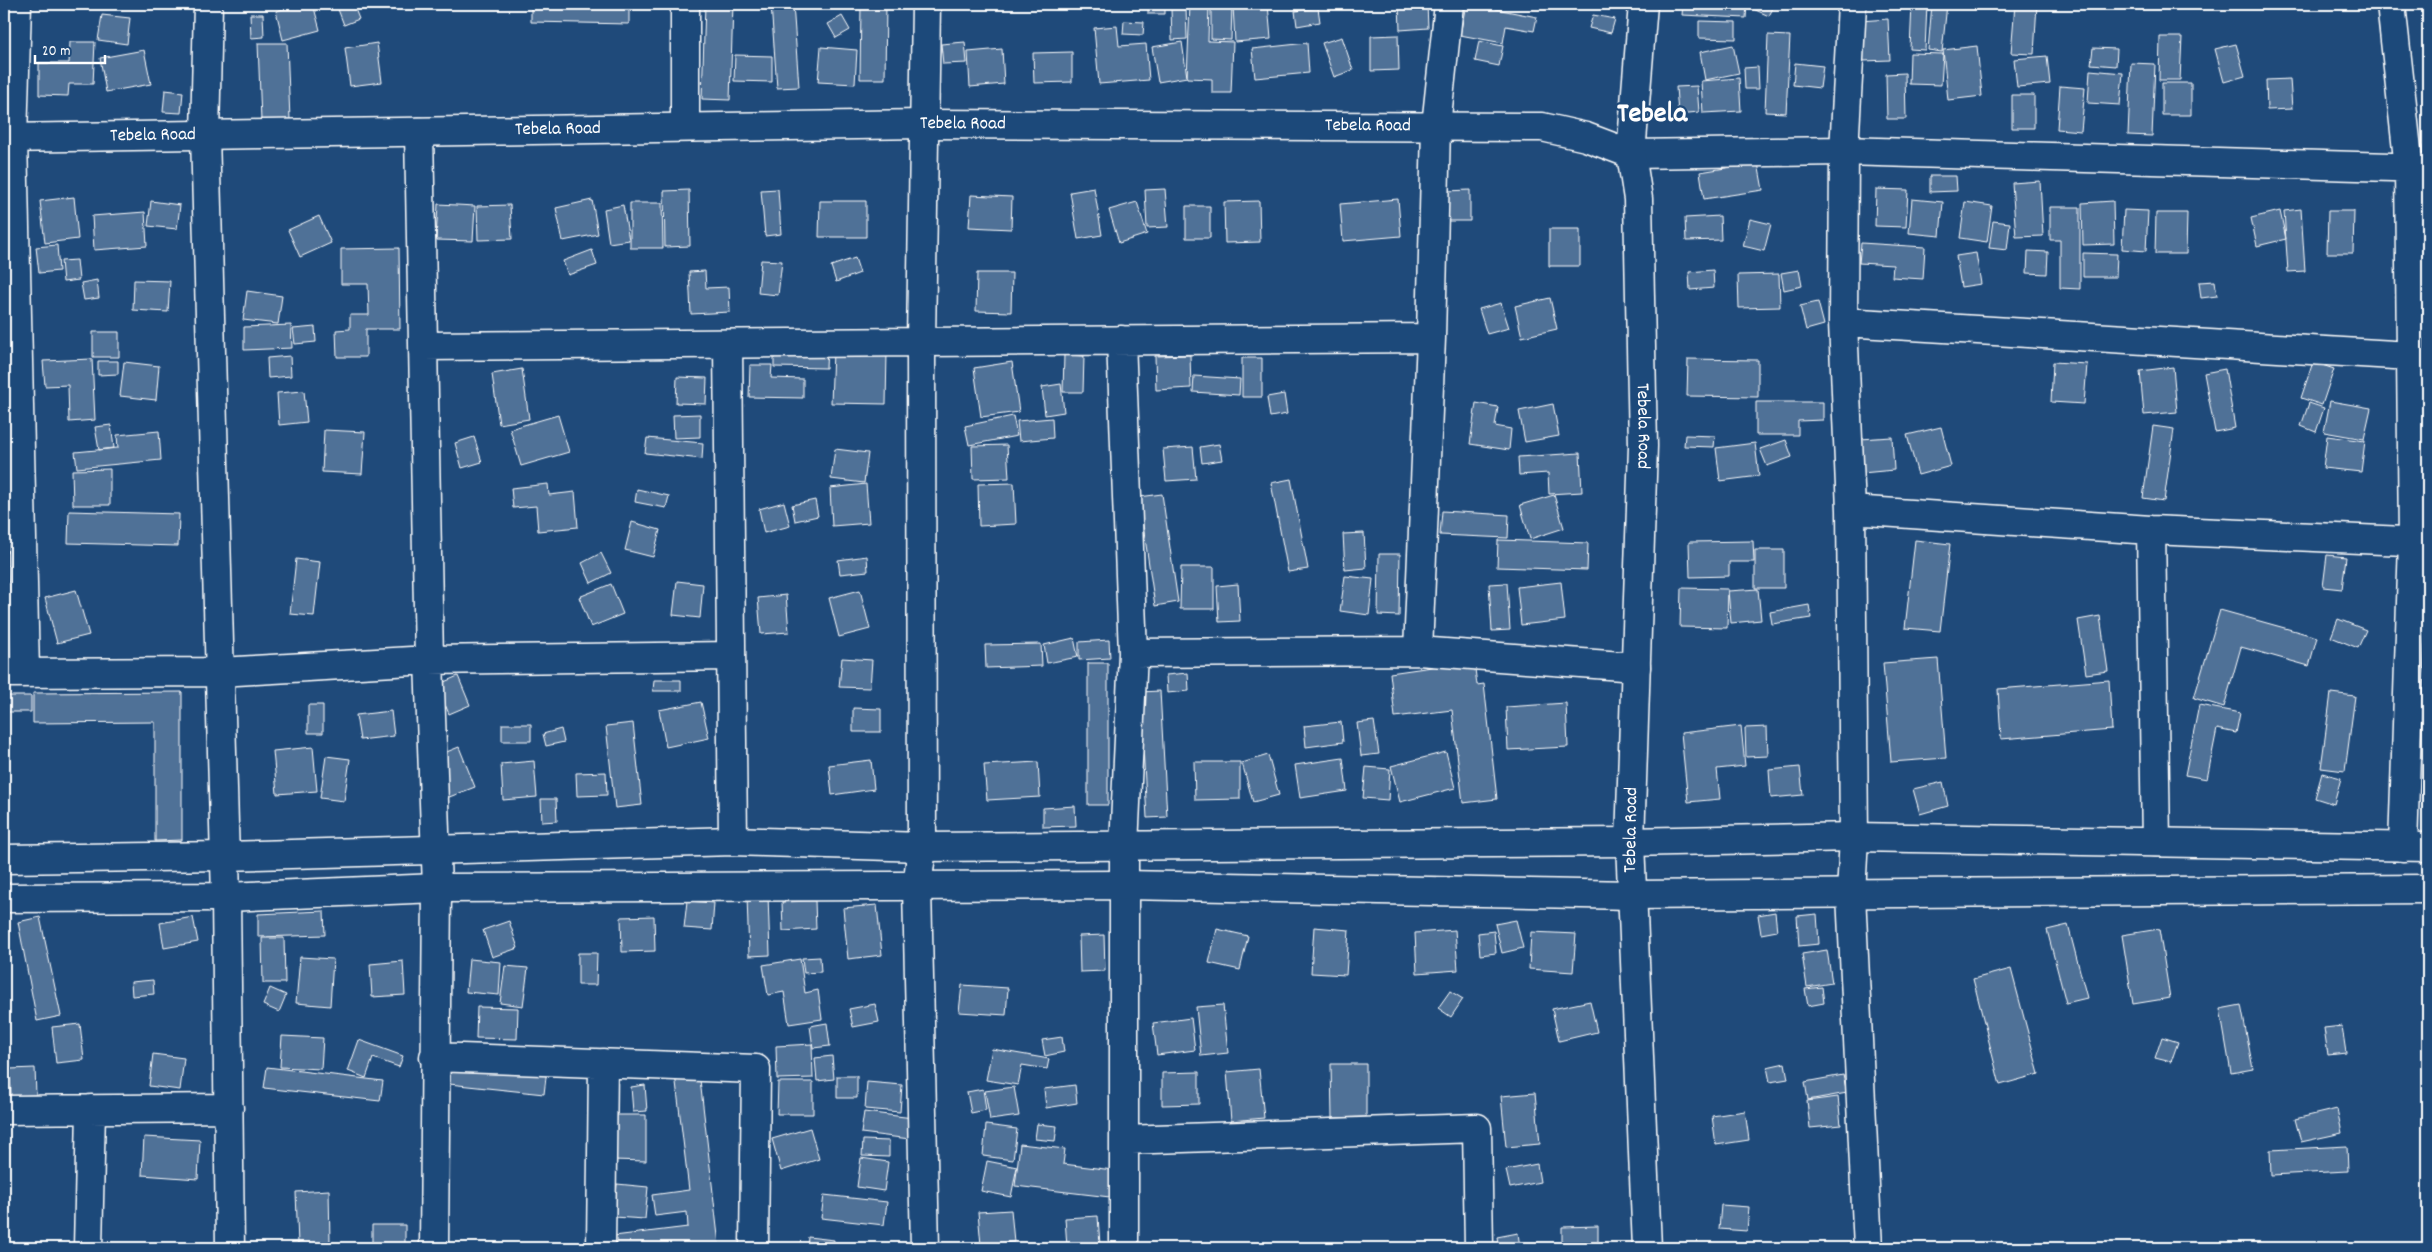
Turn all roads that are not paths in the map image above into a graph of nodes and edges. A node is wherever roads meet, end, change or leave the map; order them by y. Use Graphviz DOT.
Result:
graph roads {
  1 [pos="16,4"];
  2 [pos="208,4"];
  3 [pos="685,4"];
  4 [pos="926,4"];
  5 [pos="1449,4"];
  6 [pos="1643,4"];
  7 [pos="1852,4"];
  8 [pos="2391,4"];
  9 [pos="924,124"];
  10 [pos="1436,126"];
  11 [pos="685,127"];
  12 [pos="419,132"];
  13 [pos="205,135"];
  14 [pos="8,138"];
  15 [pos="1844,151"];
  16 [pos="1631,154"];
  17 [pos="2419,168"];
  18 [pos="1843,322"];
  19 [pos="1431,338"];
  20 [pos="1122,340"];
  21 [pos="921,342"];
  22 [pos="728,345"];
  23 [pos="424,346"];
  24 [pos="11,348"];
  25 [pos="2411,356"];
  26 [pos="1851,510"];
  27 [pos="2151,530"];
  28 [pos="2421,541"];
  29 [pos="1418,651"];
  30 [pos="1133,653"];
  31 [pos="730,656"];
  32 [pos="429,660"];
  33 [pos="1636,667"];
  34 [pos="220,672"];
  35 [pos="14,673"];
  36 [pos="1854,836"];
  37 [pos="733,841"];
  38 [pos="1630,842"];
  39 [pos="2156,842"];
  40 [pos="1124,846"];
  41 [pos="922,847"];
  42 [pos="2415,847"];
  43 [pos="436,851"];
  44 [pos="224,856"];
  45 [pos="4,859"];
  46 [pos="1124,885"];
  47 [pos="917,887"];
  48 [pos="438,888"];
  49 [pos="2428,889"];
  50 [pos="1851,894"];
  51 [pos="1632,895"];
  52 [pos="226,897"];
  53 [pos="4,898"];
  54 [pos="434,1057"];
  55 [pos="603,1063"];
  56 [pos="229,1108"];
  57 [pos="91,1109"];
  58 [pos="4,1110"];
  59 [pos="1124,1140"];
  60 [pos="88,1248"];
  61 [pos="230,1248"];
  62 [pos="434,1248"];
  63 [pos="601,1248"];
  64 [pos="754,1248"];
  65 [pos="925,1248"];
  66 [pos="1124,1248"];
  67 [pos="1479,1248"];
  68 [pos="1648,1248"];
  69 [pos="1868,1248"];
  1 -- 14 [label="street"];
  2 -- 13 [label="street"];
  3 -- 11 [label="street"];
  4 -- 9 [label="street"];
  5 -- 10 [label="street"];
  6 -- 16 [label="street"];
  7 -- 15 [label="street"];
  8 -- 17 [label="street"];
  9 -- 10 [label="street, Tebela Road"];
  9 -- 11 [label="street, Tebela Road"];
  9 -- 21 [label="street"];
  10 -- 16 [label="street, Tebela Road"];
  10 -- 19 [label="street"];
  11 -- 12 [label="street, Tebela Road"];
  12 -- 13 [label="street, Tebela Road"];
  12 -- 23 [label="street"];
  13 -- 14 [label="street, Tebela Road"];
  13 -- 34 [label="street"];
  14 -- 24 [label="street"];
  15 -- 16 [label="street"];
  15 -- 17 [label="street"];
  15 -- 18 [label="street"];
  16 -- 33 [label="street, Tebela Road"];
  17 -- 25 [label="street"];
  18 -- 25 [label="street"];
  18 -- 26 [label="street"];
  19 -- 20 [label="street"];
  19 -- 29 [label="street"];
  20 -- 21 [label="street"];
  20 -- 30 [label="street"];
  21 -- 22 [label="street"];
  21 -- 41 [label="street"];
  22 -- 23 [label="street"];
  22 -- 31 [label="street"];
  23 -- 32 [label="street"];
  24 -- 35 [label="street"];
  25 -- 28 [label="street"];
  26 -- 27 [label="street"];
  26 -- 36 [label="street"];
  27 -- 28 [label="street"];
  27 -- 39 [label="street"];
  28 -- 42 [label="street"];
  29 -- 30 [label="street"];
  29 -- 33 [label="street"];
  30 -- 40 [label="street"];
  31 -- 32 [label="street"];
  31 -- 37 [label="street"];
  32 -- 34 [label="street"];
  32 -- 43 [label="street"];
  33 -- 38 [label="street, Tebela Road"];
  34 -- 35 [label="street"];
  34 -- 44 [label="street"];
  36 -- 38 [label="street"];
  36 -- 39 [label="street"];
  36 -- 50 [label="street"];
  37 -- 41 [label="street"];
  37 -- 43 [label="street"];
  38 -- 40 [label="street"];
  38 -- 51 [label="street, Tebela Road"];
  39 -- 42 [label="street"];
  40 -- 41 [label="street"];
  40 -- 46 [label="street"];
  41 -- 47 [label="street"];
  43 -- 44 [label="street"];
  43 -- 48 [label="street"];
  44 -- 45 [label="street"];
  44 -- 52 [label="street"];
  46 -- 47 [label="street"];
  46 -- 51 [label="street"];
  46 -- 59 [label="street"];
  47 -- 48 [label="street"];
  47 -- 65 [label="street"];
  48 -- 52 [label="street"];
  48 -- 54 [label="street"];
  49 -- 50 [label="street"];
  50 -- 51 [label="street"];
  50 -- 69 [label="street"];
  51 -- 68 [label="street, Tebela Road"];
  52 -- 53 [label="street"];
  52 -- 56 [label="street"];
  54 -- 55 [label="street"];
  54 -- 62 [label="street"];
  55 -- 63 [label="street"];
  55 -- 64 [label="street"];
  56 -- 57 [label="street"];
  56 -- 61 [label="street"];
  57 -- 58 [label="street"];
  57 -- 60 [label="street"];
  59 -- 66 [label="street"];
  59 -- 67 [label="street"];
}
